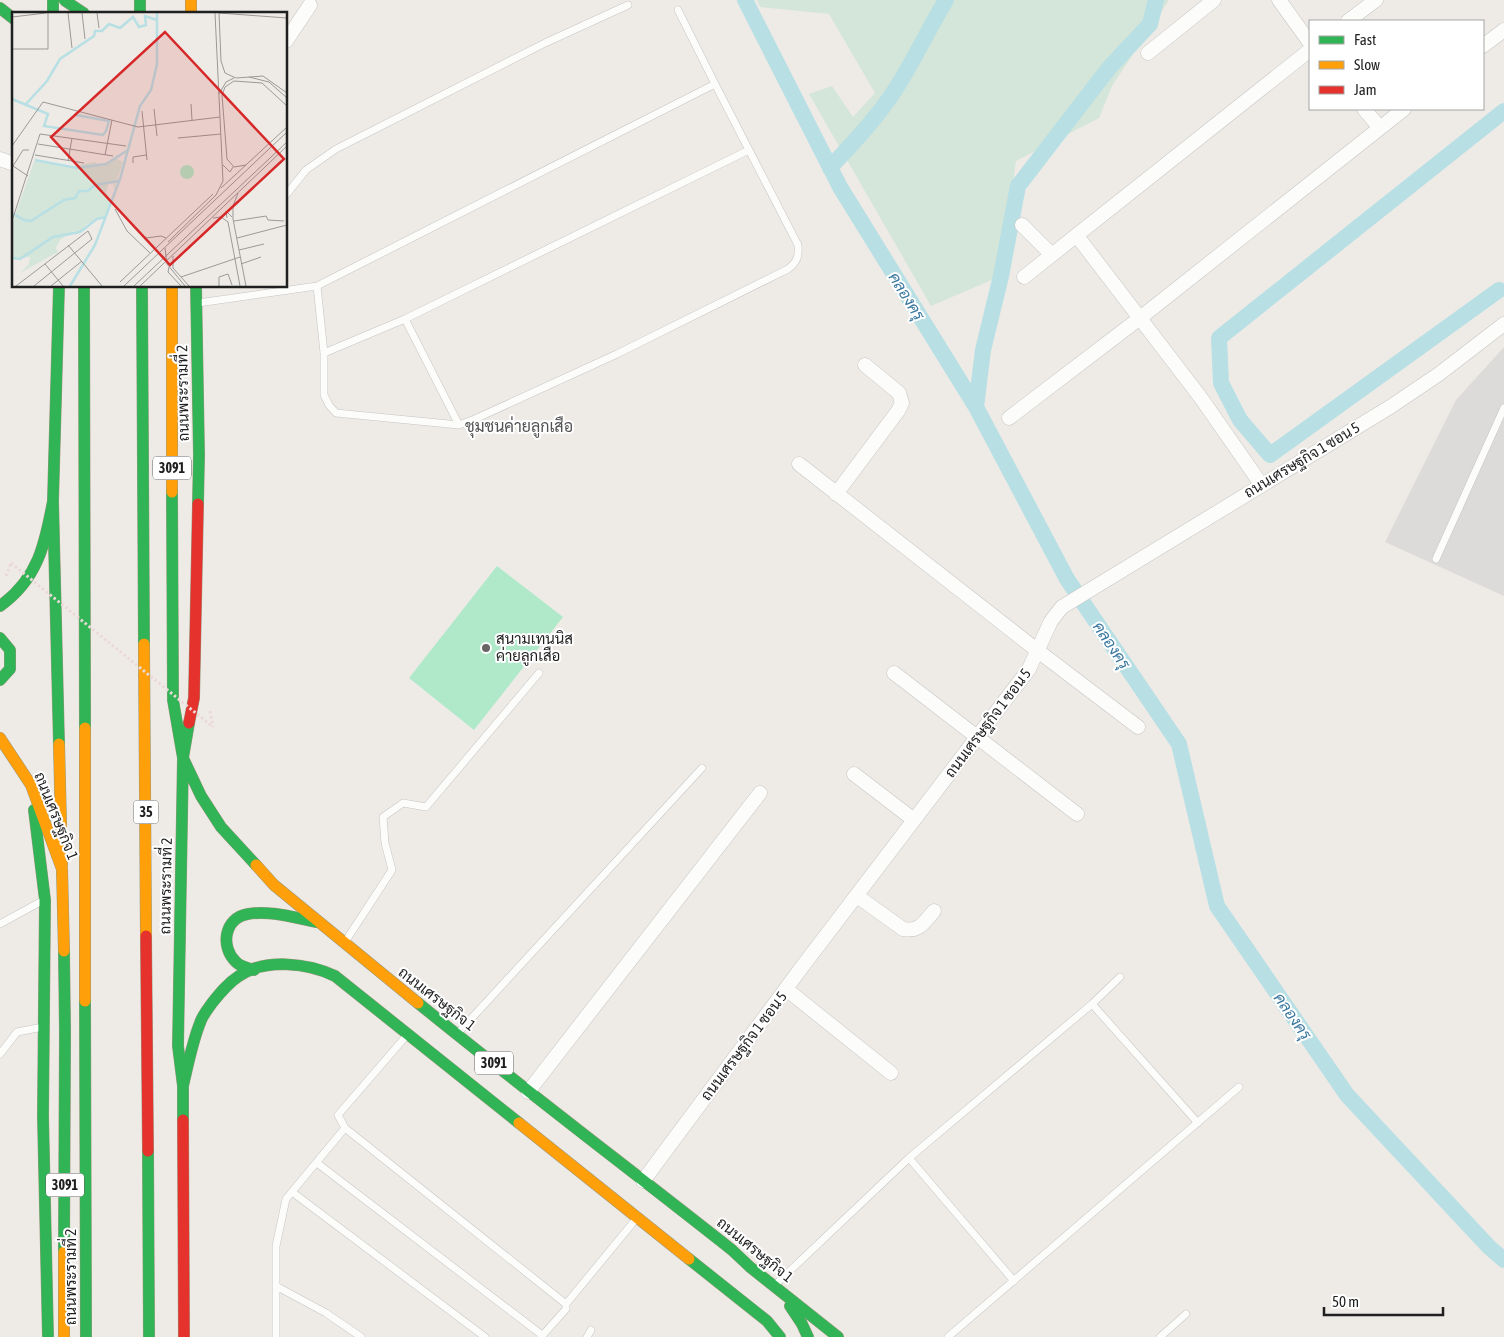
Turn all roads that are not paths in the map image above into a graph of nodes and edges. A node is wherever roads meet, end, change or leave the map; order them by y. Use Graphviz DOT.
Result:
graph roads {
  1 [pos="64,0"];
  2 [pos="1214,0"];
  3 [pos="1279,0"];
  4 [pos="1376,0"];
  5 [pos="310,4"];
  6 [pos="628,5"];
  7 [pos="0,8"];
  8 [pos="678,10"];
  9 [pos="81,12"];
  10 [pos="12,17"];
  11 [pos="1349,20"];
  12 [pos="1504,30"];
  13 [pos="288,38"];
  14 [pos="1309,41"];
  15 [pos="1484,45"];
  16 [pos="1309,51"];
  17 [pos="1148,53"];
  18 [pos="715,84"];
  19 [pos="1365,110"];
  20 [pos="1403,110"];
  21 [pos="1380,128"];
  22 [pos="749,150"];
  23 [pos="0,159"];
  24 [pos="12,163"];
  25 [pos="288,192"];
  26 [pos="1022,225"];
  27 [pos="1078,236"];
  28 [pos="1052,255"];
  29 [pos="1024,277"];
  30 [pos="317,286"];
  31 [pos="59,288"];
  32 [pos="84,288"];
  33 [pos="142,288"];
  34 [pos="172,288"];
  35 [pos="196,288"];
  36 [pos="270,290"];
  37 [pos="196,303"];
  38 [pos="1140,318"];
  39 [pos="405,319"];
  40 [pos="1504,324"];
  41 [pos="324,352"];
  42 [pos="865,366"];
  43 [pos="1504,408"];
  44 [pos="1009,418"];
  45 [pos="459,425"];
  46 [pos="799,464"];
  47 [pos="1262,484"];
  48 [pos="836,494"];
  49 [pos="53,501"];
  50 [pos="1436,558"];
  51 [pos="0,606"];
  52 [pos="0,638"];
  53 [pos="1038,651"];
  54 [pos="539,673"];
  55 [pos="894,673"];
  56 [pos="0,680"];
  57 [pos="1138,727"];
  58 [pos="0,738"];
  59 [pos="977,738"];
  60 [pos="183,758"];
  61 [pos="702,768"];
  62 [pos="854,774"];
  63 [pos="31,785"];
  64 [pos="760,793"];
  65 [pos="1077,814"];
  66 [pos="914,820"];
  67 [pos="62,869"];
  68 [pos="857,896"];
  69 [pos="45,900"];
  70 [pos="934,911"];
  71 [pos="317,922"];
  72 [pos="0,924"];
  73 [pos="344,944"];
  74 [pos="254,970"];
  75 [pos="1120,977"];
  76 [pos="786,989"];
  77 [pos="1092,1004"];
  78 [pos="43,1027"];
  79 [pos="408,1033"];
  80 [pos="458,1034"];
  81 [pos="0,1054"];
  82 [pos="891,1073"];
  83 [pos="183,1086"];
  84 [pos="1239,1087"];
  85 [pos="528,1092"];
  86 [pos="1198,1123"];
  87 [pos="345,1128"];
  88 [pos="909,1158"];
  89 [pos="317,1163"];
  90 [pos="643,1181"];
  91 [pos="292,1192"];
  92 [pos="637,1217"];
  93 [pos="750,1267"];
  94 [pos="1014,1281"];
  95 [pos="774,1285"];
  96 [pos="276,1286"];
  97 [pos="566,1304"];
  98 [pos="1186,1314"];
  99 [pos="542,1336"];
  100 [pos="48,1337"];
  101 [pos="64,1337"];
  102 [pos="86,1337"];
  103 [pos="150,1337"];
  104 [pos="184,1337"];
  105 [pos="276,1337"];
  106 [pos="361,1337"];
  107 [pos="485,1337"];
  108 [pos="780,1337"];
  109 [pos="808,1337"];
  110 [pos="838,1337"];
  111 [pos="948,1337"];
  112 [pos="1160,1337"];
  1 -- 9 [label="main road, bridge"];
  2 -- 17 [label="street"];
  3 -- 14 [label="street"];
  4 -- 11 [label="street"];
  5 -- 13 [label="street"];
  6 -- 25 [label="lane"];
  7 -- 10 [label="main road"];
  8 -- 18 [label="lane"];
  12 -- 15 [label="street"];
  16 -- 27 [label="street"];
  18 -- 22 [label="lane"];
  18 -- 30 [label="lane"];
  19 -- 21 [label="street"];
  20 -- 21 [label="street"];
  21 -- 38 [label="street"];
  22 -- 39 [label="lane"];
  22 -- 45 [label="lane"];
  23 -- 24 [label="street"];
  26 -- 28 [label="street"];
  27 -- 28 [label="street"];
  27 -- 38 [label="street"];
  28 -- 29 [label="street"];
  30 -- 36 [label="lane"];
  30 -- 41 [label="lane"];
  31 -- 49 [label="main road"];
  32 -- 102 [label="main road, ถนนพระรามที่ 2"];
  33 -- 103 [label="main road, ถนนพระรามที่ 2 / 35"];
  34 -- 60 [label="main road, ถนนเศรษฐกิจ 1 / 3091"];
  35 -- 37 [label="main road, ถนนพระรามที่ 2"];
  36 -- 37 [label="lane"];
  37 -- 60 [label="main road, ถนนพระรามที่ 2"];
  38 -- 44 [label="street"];
  38 -- 47 [label="street"];
  39 -- 41 [label="lane"];
  39 -- 45 [label="lane"];
  40 -- 47 [label="street, ถนนเศรษฐกิจ 1 ซอน 5"];
  41 -- 45 [label="lane"];
  42 -- 48 [label="street"];
  43 -- 50 [label="lane"];
  46 -- 48 [label="street"];
  47 -- 53 [label="street, ถนนเศรษฐกิจ 1 ซอน 5"];
  48 -- 53 [label="street"];
  49 -- 51 [label="main road"];
  49 -- 67 [label="main road"];
  52 -- 56 [label="main road"];
  53 -- 57 [label="street"];
  53 -- 59 [label="street, ถนนเศรษฐกิจ 1 ซอน 5"];
  54 -- 73 [label="lane"];
  55 -- 59 [label="street"];
  58 -- 63 [label="main road, ถนนเศรษฐกิจ 1 / 3091"];
  59 -- 65 [label="street"];
  59 -- 66 [label="street, ถนนเศรษฐกิจ 1 ซอน 5"];
  60 -- 71 [label="main road, ถนนเศรษฐกิจ 1 / 3091"];
  60 -- 83 [label="main road, ถนนพระรามที่ 2"];
  61 -- 80 [label="lane"];
  62 -- 66 [label="street"];
  63 -- 67 [label="main road, ถนนเศรษฐกิจ 1 / 3091"];
  63 -- 69 [label="main road, ถนนพระรามที่ 2"];
  64 -- 85 [label="street"];
  66 -- 68 [label="street, ถนนเศรษฐกิจ 1 ซอน 5"];
  67 -- 101 [label="main road, ถนนเศรษฐกิจ 1 / 3091"];
  68 -- 70 [label="street"];
  68 -- 76 [label="street, ถนนเศรษฐกิจ 1 ซอน 5"];
  69 -- 72 [label="lane"];
  69 -- 78 [label="main road, ถนนพระรามที่ 2"];
  71 -- 73 [label="main road, ถนนเศรษฐกิจ 1 / 3091"];
  71 -- 74 [label="main road"];
  73 -- 80 [label="main road, ถนนเศรษฐกิจ 1 / 3091"];
  74 -- 79 [label="main road, 3091"];
  74 -- 83 [label="main road, 3091"];
  75 -- 77 [label="lane"];
  76 -- 82 [label="street"];
  76 -- 90 [label="street, ถนนเศรษฐกิจ 1 ซอน 5"];
  77 -- 86 [label="lane"];
  77 -- 88 [label="lane"];
  78 -- 81 [label="lane"];
  78 -- 100 [label="main road, ถนนพระรามที่ 2"];
  79 -- 87 [label="lane"];
  79 -- 92 [label="main road, 3091"];
  80 -- 85 [label="main road, ถนนเศรษฐกิจ 1 / 3091"];
  83 -- 104 [label="main road, ถนนพระรามที่ 2"];
  84 -- 86 [label="lane"];
  85 -- 90 [label="main road, ถนนเศรษฐกิจ 1 / 3091"];
  86 -- 94 [label="lane"];
  87 -- 89 [label="lane"];
  87 -- 97 [label="lane"];
  88 -- 94 [label="lane"];
  88 -- 95 [label="lane"];
  89 -- 91 [label="lane"];
  89 -- 99 [label="lane"];
  90 -- 93 [label="main road, ถนนเศรษฐกิจ 1 / 3091"];
  91 -- 96 [label="lane"];
  91 -- 107 [label="lane"];
  92 -- 97 [label="lane"];
  92 -- 108 [label="main road, 3091"];
  93 -- 95 [label="main road, ถนนเศรษฐกิจ 1 / 3091"];
  93 -- 109 [label="main road"];
  94 -- 111 [label="lane"];
  95 -- 110 [label="main road, ถนนเศรษฐกิจ 1 / 3091"];
  96 -- 105 [label="lane"];
  96 -- 106 [label="lane"];
  97 -- 99 [label="lane"];
  98 -- 112 [label="lane"];
}
